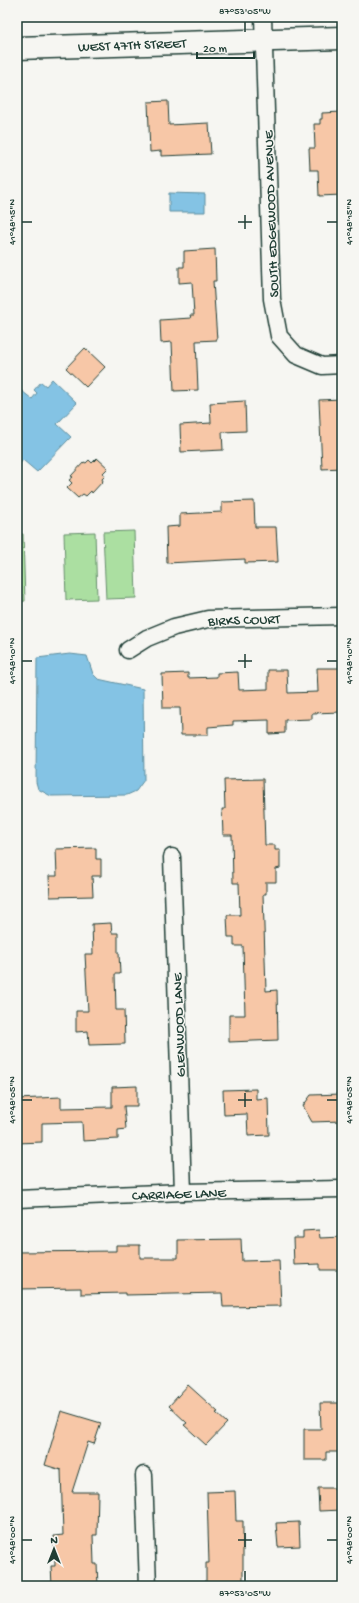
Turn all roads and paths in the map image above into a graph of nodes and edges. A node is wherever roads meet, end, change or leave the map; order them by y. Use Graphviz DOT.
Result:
graph roads {
  1 [pos="263,17"];
  2 [pos="342,38"];
  3 [pos="264,40"];
  4 [pos="17,48"];
  5 [pos="342,365"];
  6 [pos="342,616"];
  7 [pos="128,650"];
  8 [pos="172,857"];
  9 [pos="342,1189"];
  10 [pos="183,1192"];
  11 [pos="17,1199"];
  12 [pos="144,1475"];
  13 [pos="148,1586"];
  1 -- 3 [label="street, SOUTH EDGEWOOD AVENUE"];
  2 -- 3 [label="main road, WEST 47TH STREET"];
  3 -- 4 [label="main road, WEST 47TH STREET"];
  3 -- 5 [label="street, SOUTH EDGEWOOD AVENUE"];
  6 -- 7 [label="street, BIRKS COURT"];
  8 -- 10 [label="street, GLENWOOD LANE"];
  9 -- 10 [label="street, CARRIAGE LANE"];
  10 -- 11 [label="street, CARRIAGE LANE"];
  12 -- 13 [label="street"];
}
